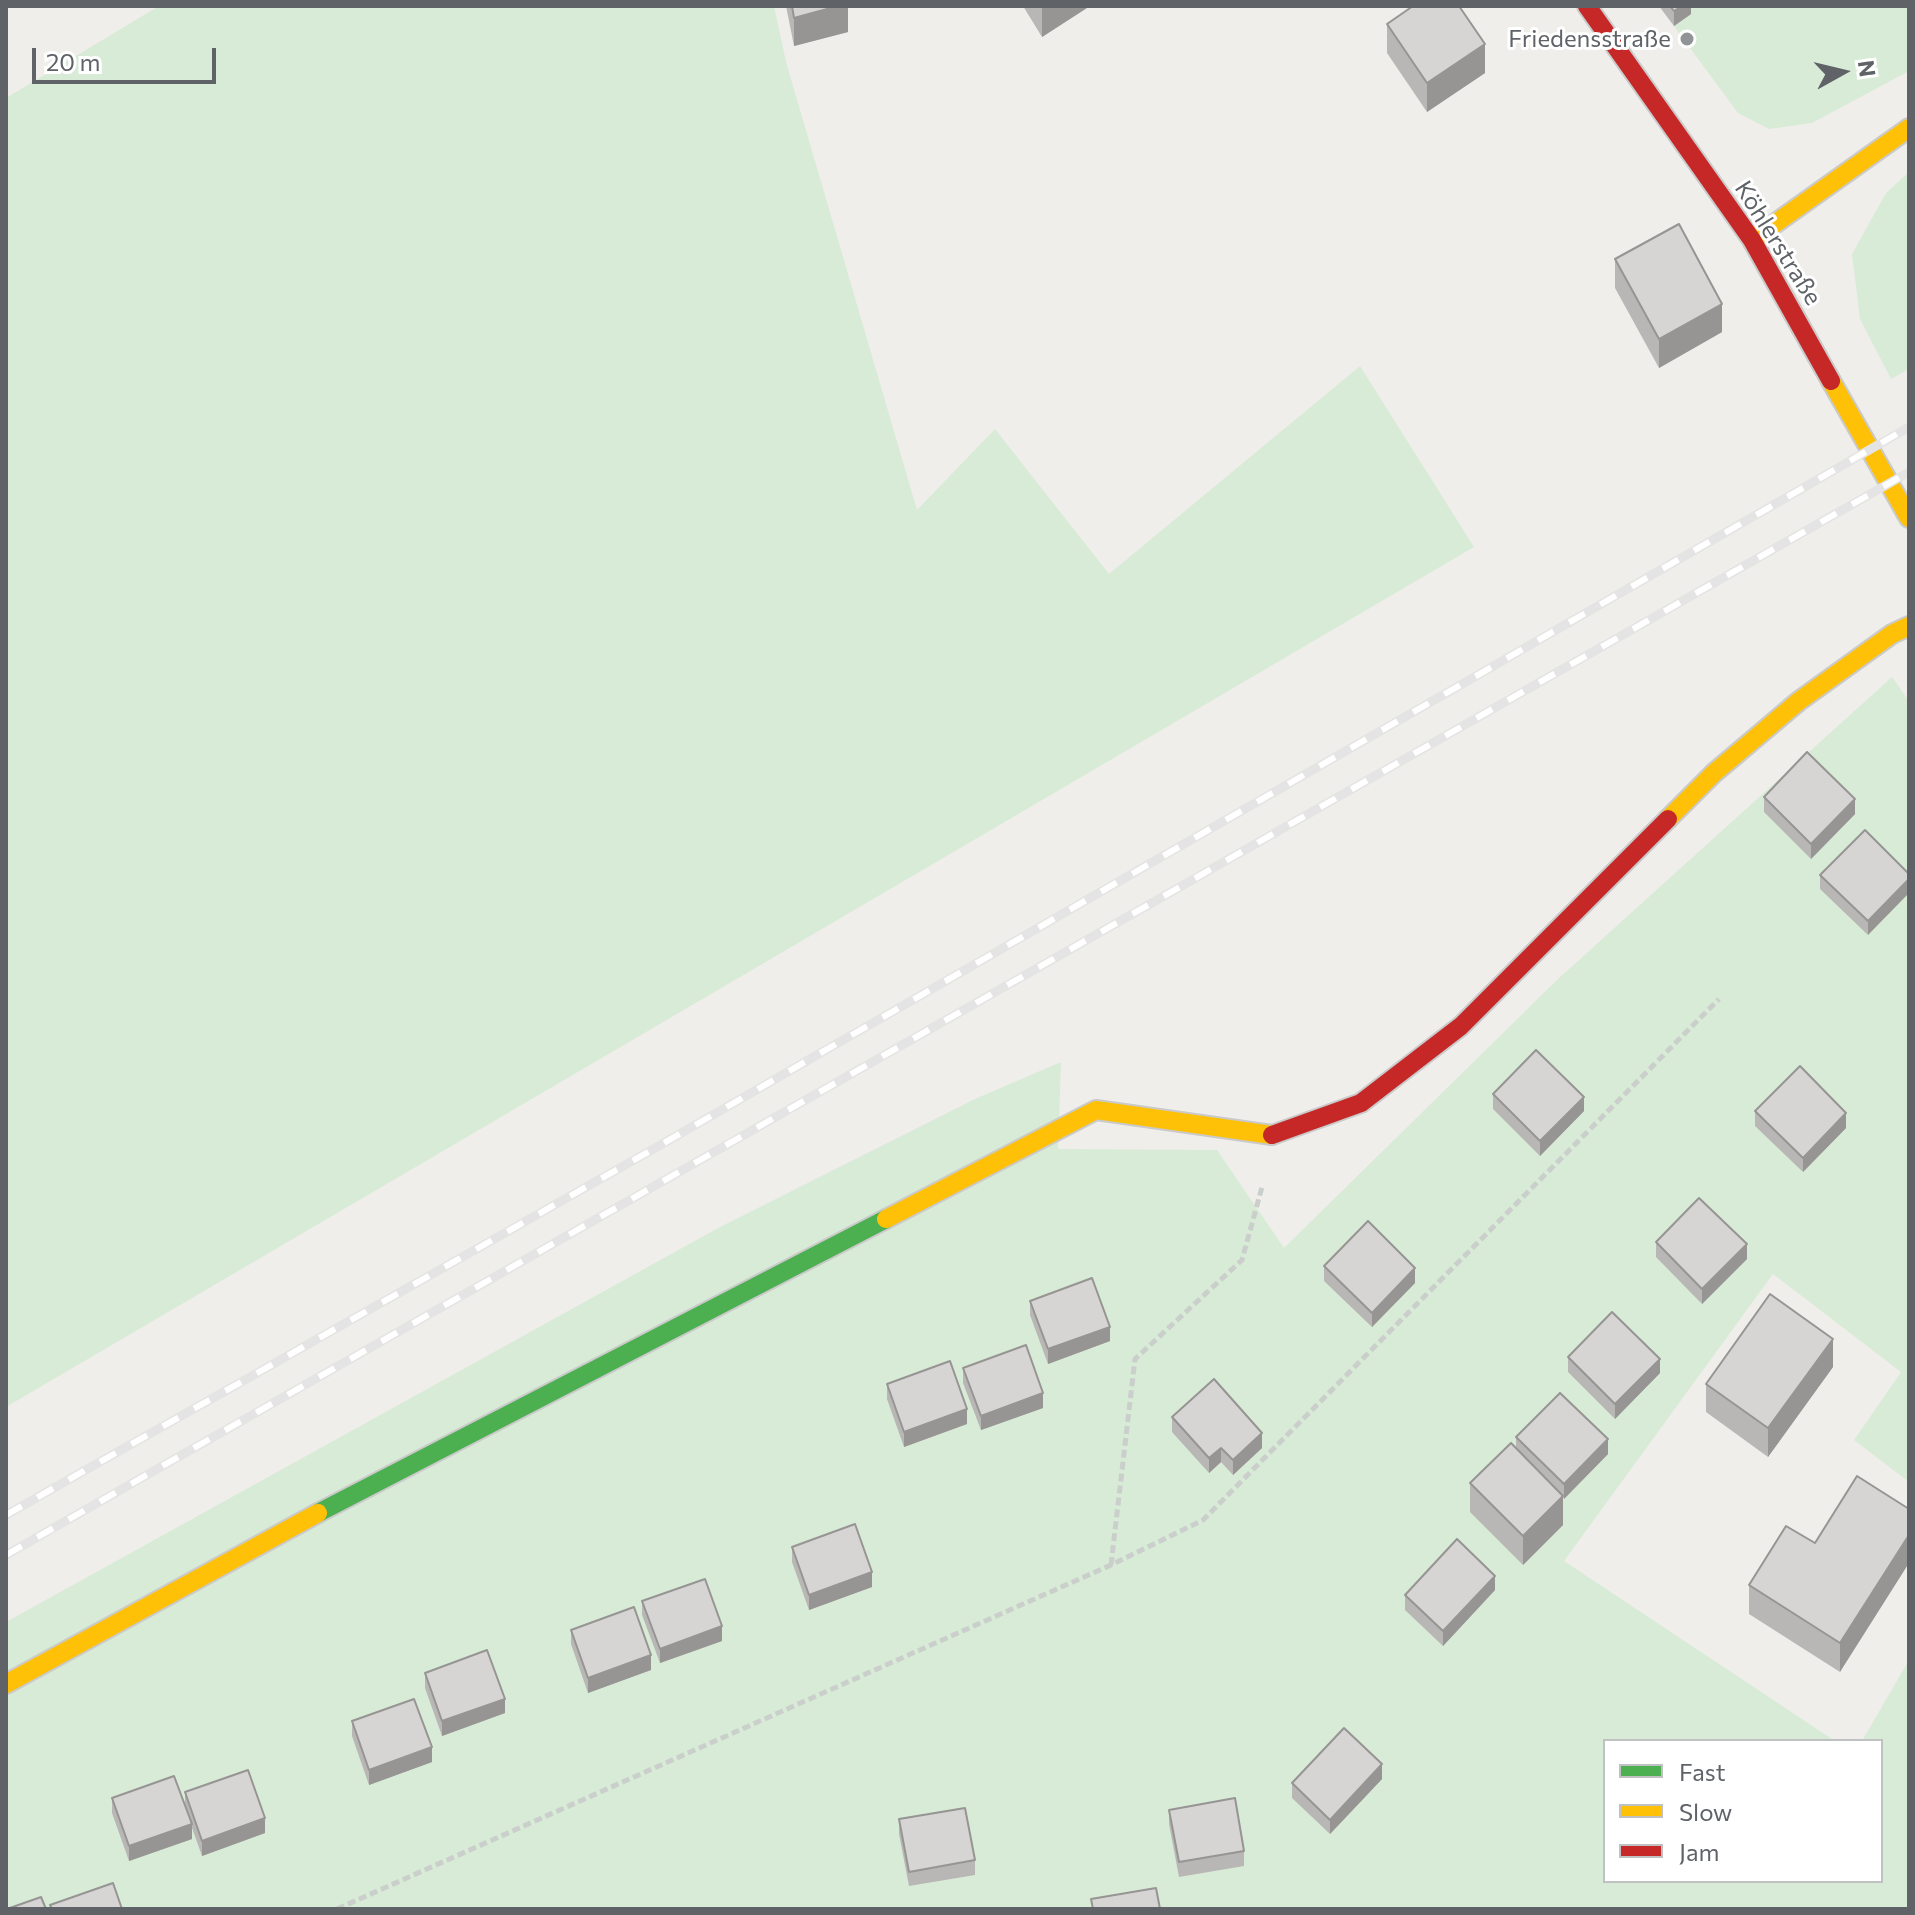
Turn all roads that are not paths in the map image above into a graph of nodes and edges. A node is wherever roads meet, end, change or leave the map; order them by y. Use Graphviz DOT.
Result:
graph roads {
  1 [pos="1587,6"];
  2 [pos="1909,128"];
  3 [pos="1752,240"];
  4 [pos="1909,518"];
  5 [pos="1909,626"];
  6 [pos="6,1684"];
  1 -- 3 [label="street, Köhlerstraße"];
  2 -- 3 [label="street"];
  3 -- 4 [label="street, Köhlerstraße"];
  5 -- 6 [label="street"];
}
